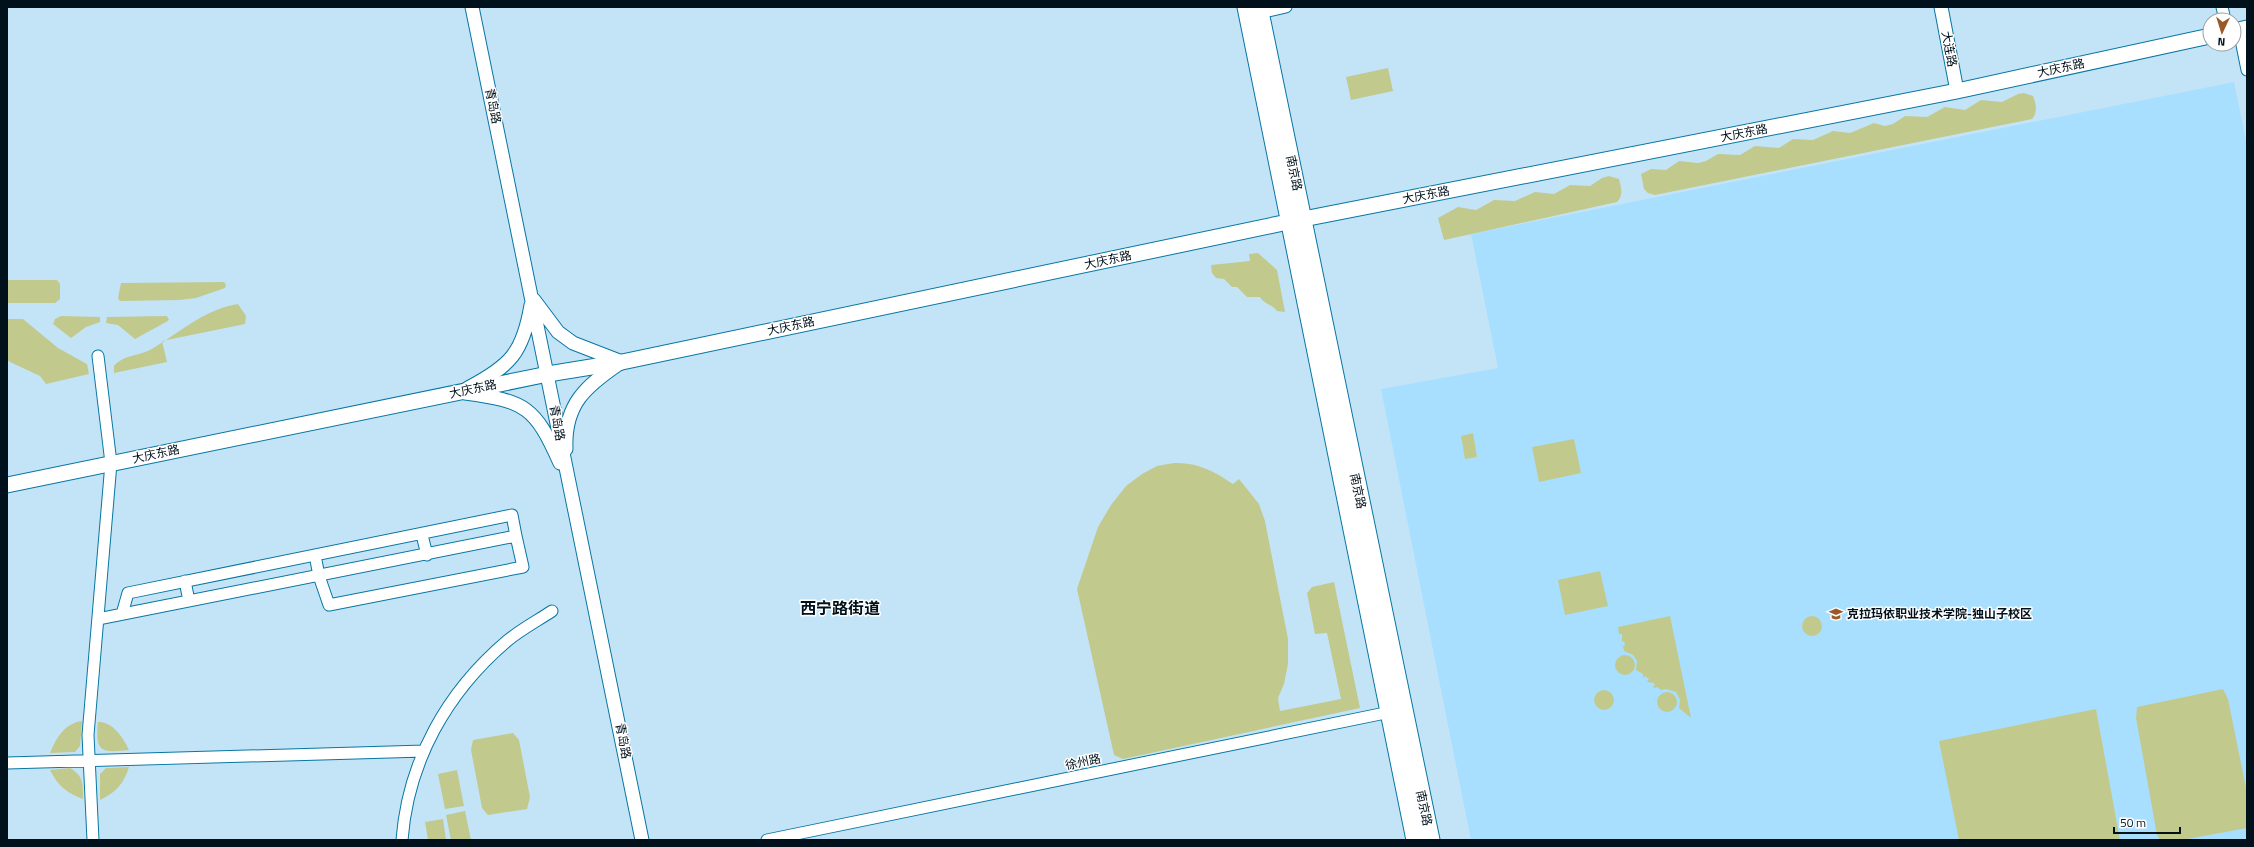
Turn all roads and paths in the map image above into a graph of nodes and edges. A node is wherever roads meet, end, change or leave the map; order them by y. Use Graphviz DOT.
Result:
graph roads {
  1 [pos="472,7"];
  2 [pos="1286,7"];
  3 [pos="1941,7"];
  4 [pos="1253,11"];
  5 [pos="2202,38"];
  6 [pos="2242,41"];
  7 [pos="2247,70"];
  8 [pos="1957,91"];
  9 [pos="1293,217"];
  10 [pos="532,297"];
  11 [pos="98,356"];
  12 [pos="622,362"];
  13 [pos="548,374"];
  14 [pos="460,392"];
  15 [pos="111,463"];
  16 [pos="7,485"];
  17 [pos="569,485"];
  18 [pos="422,535"];
  19 [pos="516,536"];
  20 [pos="427,554"];
  21 [pos="315,555"];
  22 [pos="319,576"];
  23 [pos="185,581"];
  24 [pos="189,601"];
  25 [pos="552,611"];
  26 [pos="122,614"];
  27 [pos="98,619"];
  28 [pos="1396,711"];
  29 [pos="424,751"];
  30 [pos="89,761"];
  31 [pos="7,763"];
  32 [pos="93,840"];
  33 [pos="402,840"];
  34 [pos="642,840"];
  35 [pos="767,840"];
  36 [pos="1415,840"];
  37 [pos="1431,840"];
  1 -- 10 [label="street, 青岛路"];
  2 -- 4 [label="street"];
  3 -- 8 [label="street, 大连路"];
  4 -- 9 [label="main road"];
  4 -- 9 [label="main road, 南京路"];
  5 -- 8 [label="main road, 大庆东路"];
  6 -- 7 [label="street"];
  8 -- 9 [label="main road, 大庆东路"];
  9 -- 12 [label="main road, 大庆东路"];
  9 -- 28 [label="main road, 南京路"];
  10 -- 12 [label="street"];
  10 -- 13 [label="street, 青岛路"];
  10 -- 14 [label="street"];
  11 -- 15 [label="street"];
  12 -- 13 [label="main road, 大庆东路"];
  12 -- 17 [label="street"];
  13 -- 14 [label="main road, 大庆东路"];
  13 -- 17 [label="street, 青岛路"];
  14 -- 15 [label="main road, 大庆东路"];
  14 -- 17 [label="street"];
  15 -- 16 [label="main road, 大庆东路"];
  15 -- 27 [label="street"];
  17 -- 34 [label="street, 青岛路"];
  18 -- 19 [label="street"];
  18 -- 20 [label="street"];
  18 -- 21 [label="street"];
  19 -- 20 [label="street"];
  19 -- 22 [label="street"];
  20 -- 22 [label="street"];
  21 -- 22 [label="street"];
  21 -- 23 [label="street"];
  22 -- 24 [label="street"];
  23 -- 24 [label="street"];
  23 -- 26 [label="street"];
  24 -- 26 [label="street"];
  25 -- 29 [label="street"];
  26 -- 27 [label="street"];
  27 -- 30 [label="street"];
  28 -- 35 [label="street, 徐州路"];
  28 -- 36 [label="main road, 南京路"];
  28 -- 37 [label="main road, 南京路"];
  29 -- 30 [label="street"];
  29 -- 33 [label="street"];
  30 -- 31 [label="street"];
  30 -- 32 [label="street"];
}
